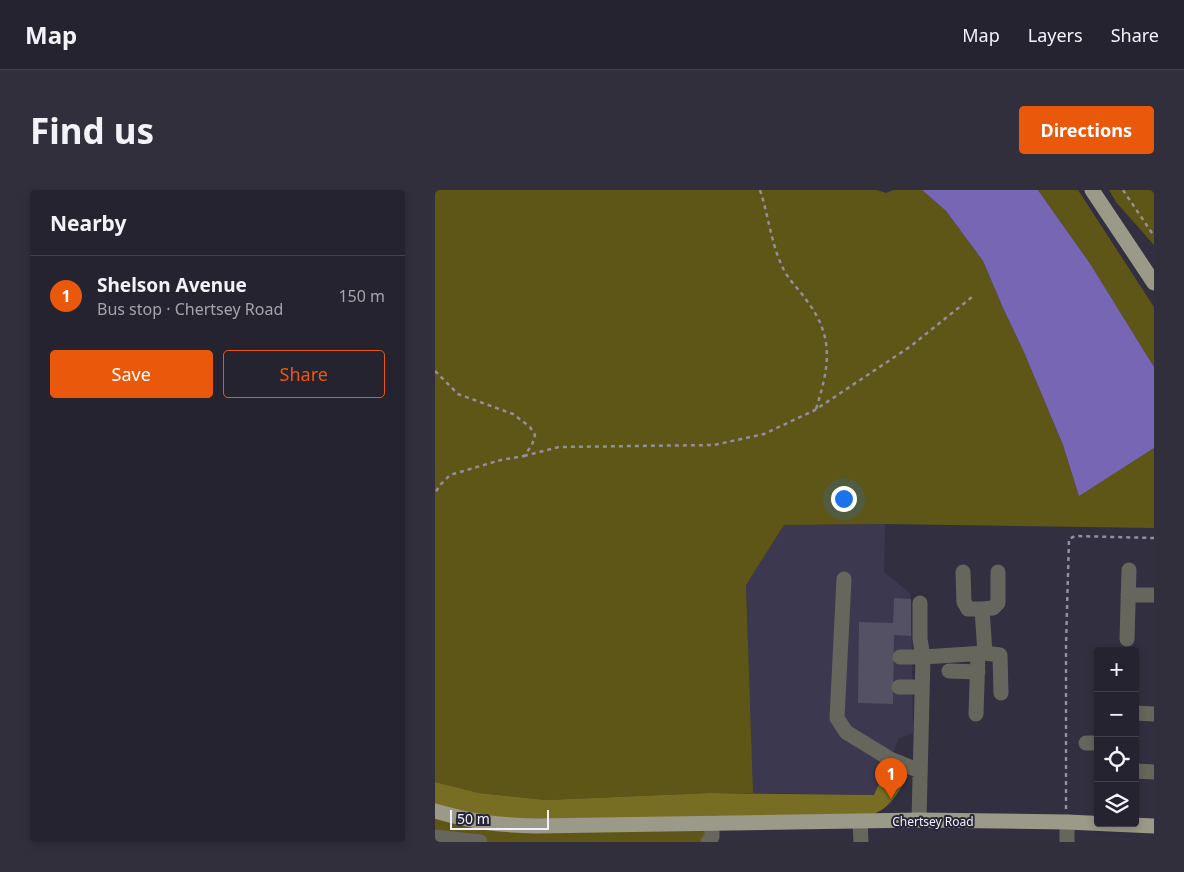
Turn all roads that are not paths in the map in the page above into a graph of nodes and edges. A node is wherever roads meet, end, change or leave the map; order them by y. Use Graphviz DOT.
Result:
graph roads {
  1 [pos="1092,190"];
  2 [pos="1154,283"];
  3 [pos="1129,570"];
  4 [pos="963,572"];
  5 [pos="998,572"];
  6 [pos="844,579"];
  7 [pos="1128,595"];
  8 [pos="1154,595"];
  9 [pos="920,602"];
  10 [pos="981,609"];
  11 [pos="1127,639"];
  12 [pos="981,653"];
  13 [pos="900,657"];
  14 [pos="923,657"];
  15 [pos="949,671"];
  16 [pos="978,672"];
  17 [pos="899,687"];
  18 [pos="922,687"];
  19 [pos="1001,693"];
  20 [pos="1139,713"];
  21 [pos="976,714"];
  22 [pos="1154,714"];
  23 [pos="920,771"];
  24 [pos="1139,771"];
  25 [pos="1154,772"];
  26 [pos="435,810"];
  27 [pos="919,820"];
  28 [pos="860,821"];
  29 [pos="712,822"];
  30 [pos="1067,822"];
  31 [pos="1094,823"];
  32 [pos="1139,825"];
  33 [pos="1154,826"];
  34 [pos="435,837"];
  35 [pos="480,842"];
  36 [pos="708,842"];
  37 [pos="861,842"];
  38 [pos="1067,842"];
  1 -- 2 [label="main road"];
  3 -- 7 [label="street"];
  4 -- 10 [label="street"];
  5 -- 10 [label="street"];
  6 -- 23 [label="street"];
  7 -- 8 [label="street"];
  7 -- 11 [label="street"];
  9 -- 14 [label="street"];
  10 -- 12 [label="street"];
  12 -- 14 [label="street"];
  12 -- 16 [label="street"];
  12 -- 19 [label="street"];
  13 -- 14 [label="street"];
  14 -- 18 [label="street"];
  15 -- 16 [label="street"];
  16 -- 21 [label="street"];
  17 -- 18 [label="street"];
  18 -- 23 [label="street"];
  20 -- 22 [label="street"];
  23 -- 27 [label="street"];
  24 -- 25 [label="street"];
  26 -- 29 [label="main road, Chertsey Road"];
  27 -- 28 [label="main road, Chertsey Road"];
  27 -- 30 [label="main road, Chertsey Road"];
  28 -- 29 [label="main road, Chertsey Road"];
  28 -- 37 [label="street"];
  29 -- 36 [label="street"];
  30 -- 31 [label="main road, Chertsey Road"];
  30 -- 38 [label="street"];
  32 -- 33 [label="main road, Chertsey Road"];
  34 -- 35 [label="street"];
}
